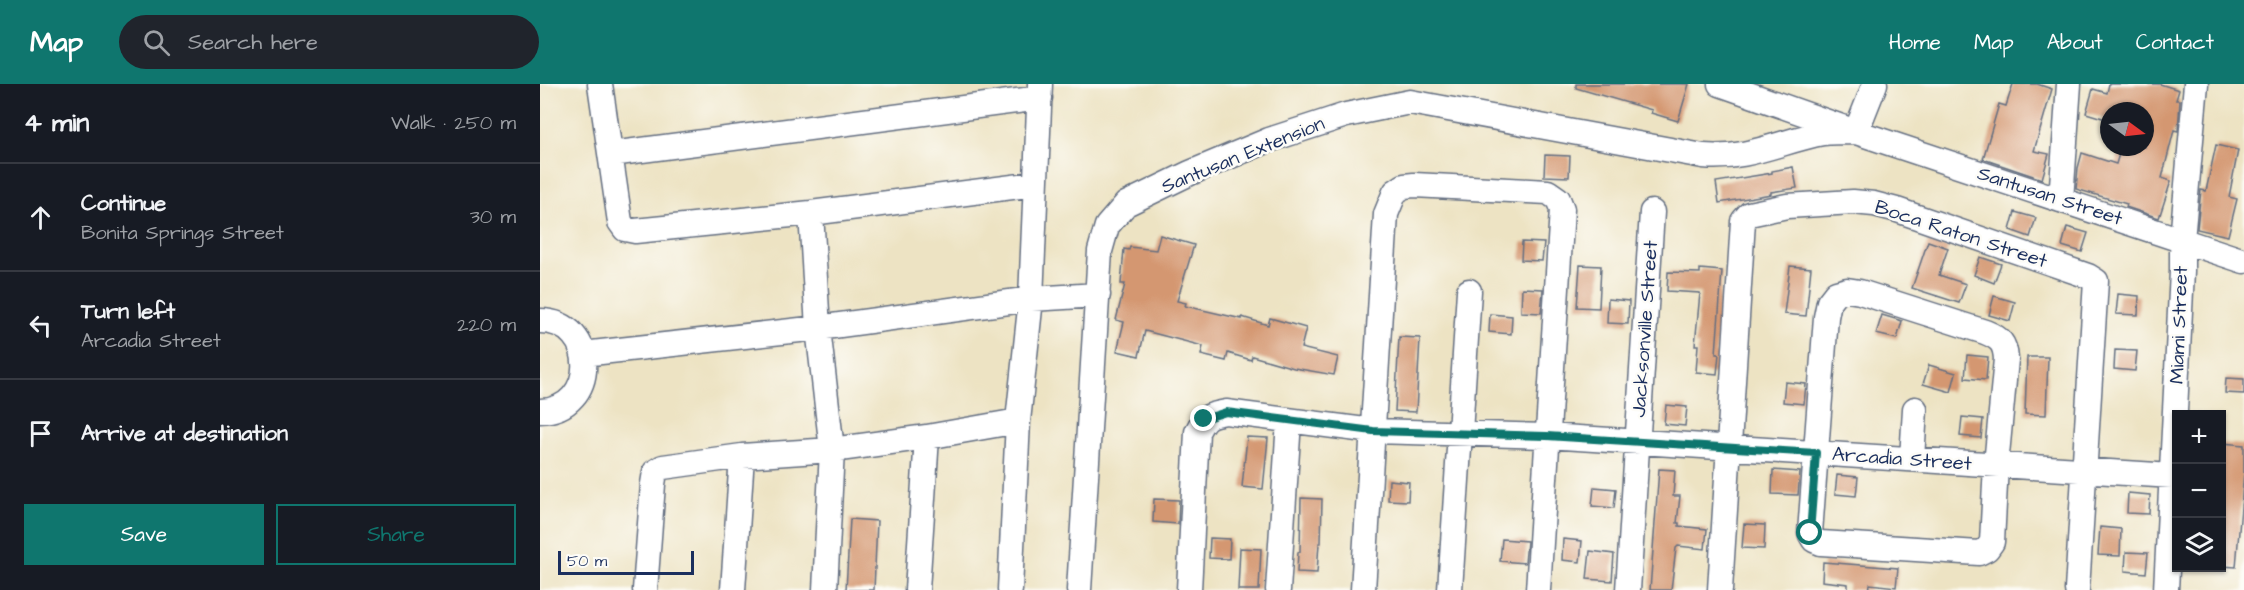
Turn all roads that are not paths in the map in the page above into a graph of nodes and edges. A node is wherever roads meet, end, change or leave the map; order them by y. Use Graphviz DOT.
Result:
graph roads {
  1 [pos="600,84"];
  2 [pos="1720,84"];
  3 [pos="1875,84"];
  4 [pos="2069,84"];
  5 [pos="2196,84"];
  6 [pos="1040,91"];
  7 [pos="1856,132"];
  8 [pos="611,154"];
  9 [pos="1035,184"];
  10 [pos="2061,200"];
  11 [pos="1652,212"];
  12 [pos="811,213"];
  13 [pos="2182,240"];
  14 [pos="2244,261"];
  15 [pos="1469,291"];
  16 [pos="1098,295"];
  17 [pos="1030,299"];
  18 [pos="540,321"];
  19 [pos="818,328"];
  20 [pos="584,354"];
  21 [pos="1915,409"];
  22 [pos="540,411"];
  23 [pos="1018,421"];
  24 [pos="1289,421"];
  25 [pos="1373,431"];
  26 [pos="1460,434"];
  27 [pos="1547,436"];
  28 [pos="927,437"];
  29 [pos="1637,442"];
  30 [pos="1729,448"];
  31 [pos="832,450"];
  32 [pos="1816,453"];
  33 [pos="742,456"];
  34 [pos="1912,459"];
  35 [pos="2173,464"];
  36 [pos="1996,465"];
  37 [pos="2085,471"];
  38 [pos="2172,476"];
  39 [pos="645,590"];
  40 [pos="733,590"];
  41 [pos="825,590"];
  42 [pos="917,590"];
  43 [pos="1010,590"];
  44 [pos="1079,590"];
  45 [pos="1189,590"];
  46 [pos="1278,590"];
  47 [pos="1363,590"];
  48 [pos="1450,590"];
  49 [pos="1538,590"];
  50 [pos="1628,590"];
  51 [pos="1720,590"];
  52 [pos="2077,590"];
  53 [pos="2166,590"];
  1 -- 8 [label="street"];
  2 -- 7 [label="street, Santusan Street"];
  3 -- 7 [label="street"];
  4 -- 10 [label="street"];
  5 -- 13 [label="street, Miami Street"];
  6 -- 8 [label="street"];
  6 -- 9 [label="street"];
  7 -- 10 [label="street, Santusan Street"];
  7 -- 16 [label="street, Santusan Extension"];
  8 -- 12 [label="street"];
  9 -- 12 [label="street"];
  9 -- 17 [label="street"];
  10 -- 13 [label="street, Santusan Street"];
  11 -- 29 [label="street, Jacksonville Street"];
  12 -- 19 [label="street"];
  13 -- 14 [label="street, Santusan Street"];
  13 -- 35 [label="street, Miami Street"];
  15 -- 26 [label="street"];
  16 -- 17 [label="street"];
  16 -- 44 [label="street, Santusan Extension"];
  17 -- 19 [label="street"];
  17 -- 23 [label="street"];
  18 -- 20 [label="street"];
  19 -- 20 [label="street"];
  19 -- 31 [label="street"];
  20 -- 22 [label="street"];
  21 -- 34 [label="street"];
  23 -- 28 [label="street"];
  23 -- 43 [label="street"];
  24 -- 25 [label="street, Arcadia Street"];
  24 -- 45 [label="street, Arcadia Street"];
  24 -- 46 [label="street"];
  25 -- 26 [label="street, Arcadia Street"];
  25 -- 27 [label="street"];
  25 -- 47 [label="street"];
  26 -- 27 [label="street, Arcadia Street"];
  26 -- 48 [label="street"];
  27 -- 29 [label="street, Arcadia Street"];
  27 -- 49 [label="street"];
  28 -- 31 [label="street"];
  28 -- 42 [label="street"];
  29 -- 30 [label="street, Arcadia Street"];
  29 -- 50 [label="street, Jacksonville Street"];
  30 -- 32 [label="street, Arcadia Street"];
  30 -- 37 [label="street, Boca Raton Street"];
  30 -- 51 [label="street, Boca Raton Street"];
  31 -- 33 [label="street"];
  31 -- 41 [label="street"];
  32 -- 34 [label="street, Arcadia Street"];
  32 -- 36 [label="street"];
  32 -- 36 [label="street"];
  33 -- 39 [label="street"];
  33 -- 40 [label="street"];
  34 -- 36 [label="street, Arcadia Street"];
  36 -- 37 [label="street, Arcadia Street"];
  37 -- 38 [label="street, Arcadia Street"];
  37 -- 52 [label="street, Boca Raton Street"];
  38 -- 53 [label="street, Miami Street"];
}
